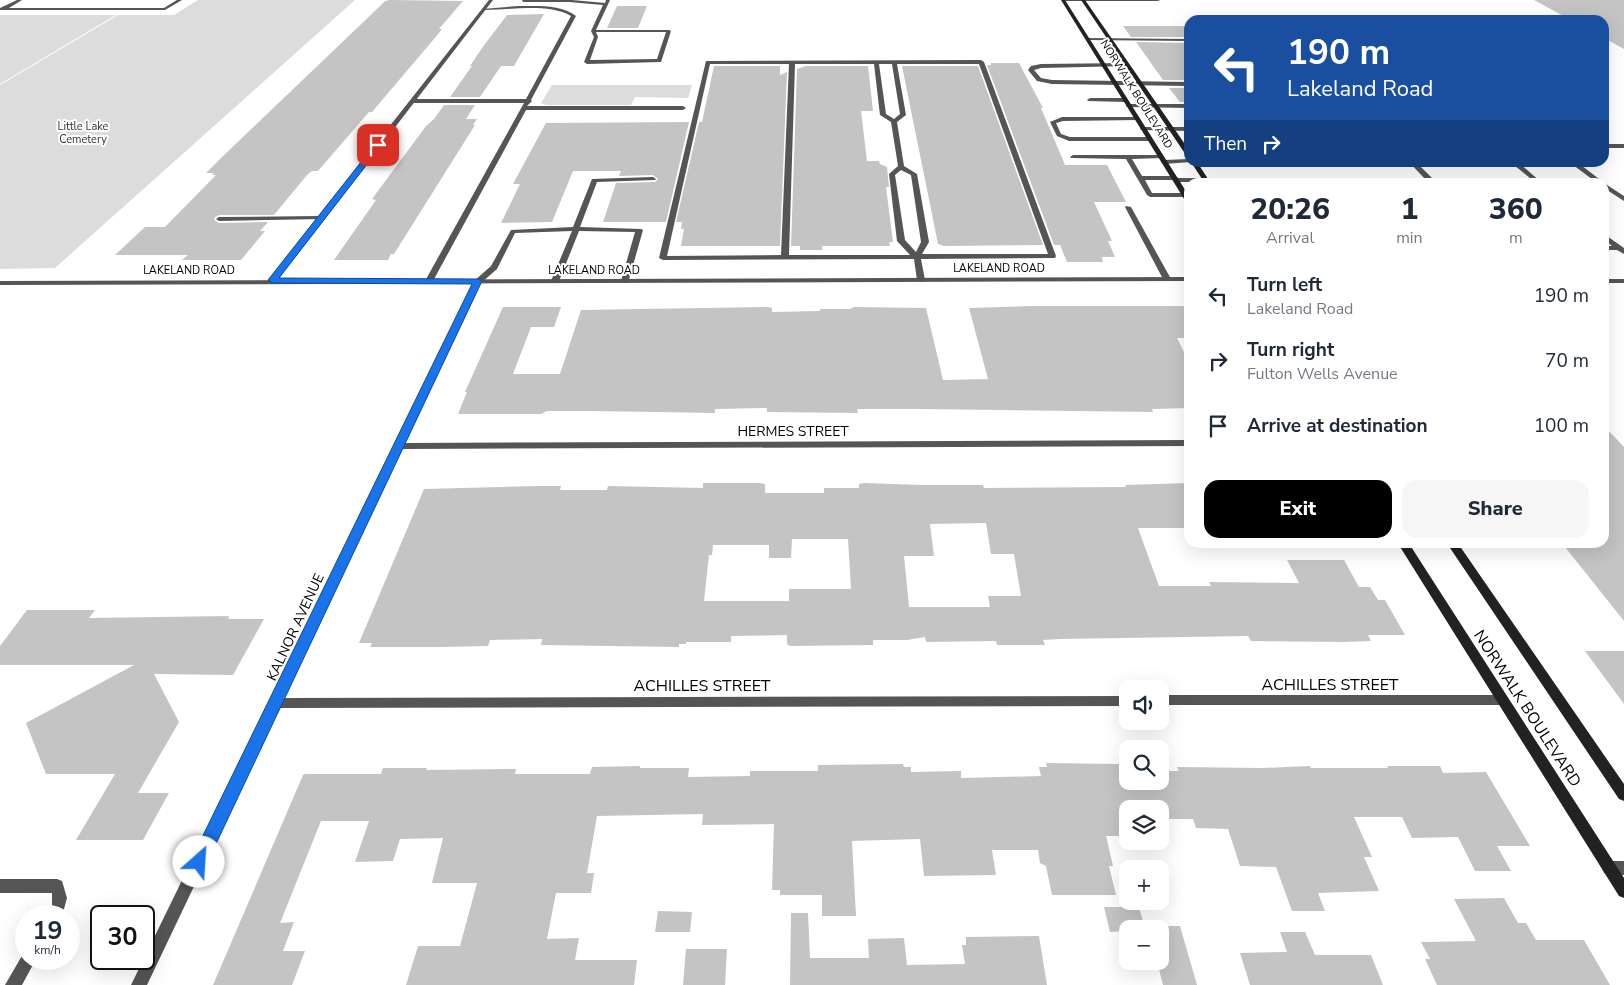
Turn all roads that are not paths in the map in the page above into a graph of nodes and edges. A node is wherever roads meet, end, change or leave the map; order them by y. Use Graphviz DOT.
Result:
graph roads {
  1 [pos="20,0"];
  2 [pos="180,0"];
  3 [pos="492,0"];
  4 [pos="1063,0"];
  5 [pos="1083,0"];
  6 [pos="1158,0"];
  7 [pos="523,1"];
  8 [pos="607,2"];
  9 [pos="1,9"];
  10 [pos="484,9"];
  11 [pos="593,31"];
  12 [pos="1087,39"];
  13 [pos="1110,40"];
  14 [pos="1184,40"];
  15 [pos="792,62"];
  16 [pos="876,62"];
  17 [pos="894,62"];
  18 [pos="1104,65"];
  19 [pos="1127,65"];
  20 [pos="1114,83"];
  21 [pos="1140,84"];
  22 [pos="1184,84"];
  23 [pos="1090,100"];
  24 [pos="413,101"];
  25 [pos="529,101"];
  26 [pos="1127,103"];
  27 [pos="1155,106"];
  28 [pos="1184,106"];
  29 [pos="524,108"];
  30 [pos="682,108"];
  31 [pos="1137,118"];
  32 [pos="894,121"];
  33 [pos="1143,129"];
  34 [pos="1171,129"];
  35 [pos="1184,129"];
  36 [pos="1150,139"];
  37 [pos="1609,146"];
  38 [pos="1624,146"];
  39 [pos="1184,148"];
  40 [pos="1073,157"];
  41 [pos="1128,157"];
  42 [pos="1162,159"];
  43 [pos="1184,161"];
  44 [pos="901,167"];
  45 [pos="1197,167"];
  46 [pos="1417,167"];
  47 [pos="1519,167"];
  48 [pos="1579,167"];
  49 [pos="1140,178"];
  50 [pos="1204,178"];
  51 [pos="1428,178"];
  52 [pos="1533,178"];
  53 [pos="1594,178"];
  54 [pos="654,179"];
  55 [pos="1175,179"];
  56 [pos="1184,180"];
  57 [pos="1609,189"];
  58 [pos="1184,193"];
  59 [pos="1184,198"];
  60 [pos="1624,200"];
  61 [pos="1128,208"];
  62 [pos="321,218"];
  63 [pos="219,219"];
  64 [pos="576,230"];
  65 [pos="1609,240"];
  66 [pos="1621,250"];
  67 [pos="784,257"];
  68 [pos="917,257"];
  69 [pos="273,280"];
  70 [pos="921,280"];
  71 [pos="1168,280"];
  72 [pos="1184,280"];
  73 [pos="429,281"];
  74 [pos="478,281"];
  75 [pos="555,281"];
  76 [pos="625,281"];
  77 [pos="1609,281"];
  78 [pos="1624,281"];
  79 [pos="0,283"];
  80 [pos="1184,443"];
  81 [pos="398,446"];
  82 [pos="1406,548"];
  83 [pos="1455,548"];
  84 [pos="1119,700"];
  85 [pos="1169,700"];
  86 [pos="1501,700"];
  87 [pos="276,703"];
  88 [pos="1624,795"];
  89 [pos="1609,868"];
  90 [pos="1624,868"];
  91 [pos="0,886"];
  92 [pos="1624,892"];
  93 [pos="60,905"];
  94 [pos="22,970"];
  95 [pos="13,985"];
  96 [pos="139,985"];
  1 -- 9 [label="street"];
  2 -- 9 [label="street"];
  3 -- 10 [label="street"];
  4 -- 5 [label="street"];
  4 -- 12 [label="main road, NORWALK BOULEVARD"];
  5 -- 6 [label="street"];
  5 -- 13 [label="main road, NORWALK BOULEVARD"];
  7 -- 8 [label="street"];
  8 -- 11 [label="street"];
  10 -- 24 [label="street"];
  10 -- 25 [label="street"];
  11 -- 11 [label="street"];
  12 -- 13 [label="street"];
  12 -- 18 [label="main road, NORWALK BOULEVARD"];
  13 -- 14 [label="street"];
  13 -- 19 [label="main road, NORWALK BOULEVARD"];
  15 -- 16 [label="street"];
  15 -- 67 [label="street"];
  15 -- 67 [label="street"];
  16 -- 17 [label="street"];
  16 -- 32 [label="street"];
  17 -- 32 [label="street"];
  17 -- 68 [label="street"];
  18 -- 19 [label="street"];
  18 -- 20 [label="main road, NORWALK BOULEVARD"];
  18 -- 20 [label="street"];
  19 -- 21 [label="main road, NORWALK BOULEVARD"];
  20 -- 21 [label="street"];
  20 -- 26 [label="main road, NORWALK BOULEVARD"];
  21 -- 22 [label="street"];
  21 -- 27 [label="main road, NORWALK BOULEVARD"];
  23 -- 26 [label="street"];
  24 -- 25 [label="street"];
  24 -- 62 [label="street"];
  25 -- 29 [label="street"];
  26 -- 27 [label="street"];
  26 -- 31 [label="main road, NORWALK BOULEVARD"];
  27 -- 28 [label="street"];
  27 -- 34 [label="main road, NORWALK BOULEVARD"];
  29 -- 30 [label="street"];
  29 -- 73 [label="street"];
  31 -- 33 [label="main road, NORWALK BOULEVARD"];
  31 -- 36 [label="street"];
  32 -- 44 [label="street"];
  33 -- 34 [label="street"];
  33 -- 36 [label="main road, NORWALK BOULEVARD"];
  34 -- 35 [label="street"];
  34 -- 39 [label="main road, NORWALK BOULEVARD"];
  36 -- 42 [label="main road, NORWALK BOULEVARD"];
  37 -- 38 [label="street"];
  40 -- 41 [label="street"];
  41 -- 42 [label="street"];
  41 -- 49 [label="street"];
  42 -- 43 [label="street"];
  42 -- 55 [label="main road, NORWALK BOULEVARD"];
  44 -- 68 [label="street"];
  44 -- 68 [label="street"];
  45 -- 50 [label="main road"];
  46 -- 51 [label="street"];
  47 -- 52 [label="street"];
  48 -- 53 [label="street"];
  49 -- 55 [label="street"];
  49 -- 59 [label="street"];
  54 -- 64 [label="street"];
  55 -- 56 [label="street"];
  55 -- 58 [label="main road, NORWALK BOULEVARD"];
  57 -- 60 [label="street"];
  61 -- 71 [label="street"];
  62 -- 63 [label="street"];
  62 -- 69 [label="street"];
  64 -- 74 [label="street, KALNOR AVENUE"];
  64 -- 75 [label="street"];
  64 -- 76 [label="street"];
  65 -- 66 [label="street"];
  67 -- 68 [label="street"];
  68 -- 70 [label="street"];
  69 -- 73 [label="street, LAKELAND ROAD"];
  69 -- 79 [label="street, LAKELAND ROAD"];
  70 -- 71 [label="street, LAKELAND ROAD"];
  70 -- 76 [label="street, LAKELAND ROAD"];
  71 -- 72 [label="street, LAKELAND ROAD"];
  73 -- 74 [label="street, LAKELAND ROAD"];
  74 -- 75 [label="street, LAKELAND ROAD"];
  74 -- 81 [label="street, KALNOR AVENUE"];
  75 -- 76 [label="street, LAKELAND ROAD"];
  77 -- 78 [label="street"];
  80 -- 81 [label="street, HERMES STREET"];
  81 -- 87 [label="street, KALNOR AVENUE"];
  82 -- 86 [label="main road, NORWALK BOULEVARD"];
  83 -- 88 [label="main road, NORWALK BOULEVARD"];
  84 -- 87 [label="street, ACHILLES STREET"];
  85 -- 86 [label="street, ACHILLES STREET"];
  86 -- 89 [label="main road, NORWALK BOULEVARD"];
  87 -- 96 [label="street, KALNOR AVENUE"];
  89 -- 90 [label="street"];
  89 -- 92 [label="main road, NORWALK BOULEVARD"];
  91 -- 93 [label="street"];
  94 -- 95 [label="street"];
}
